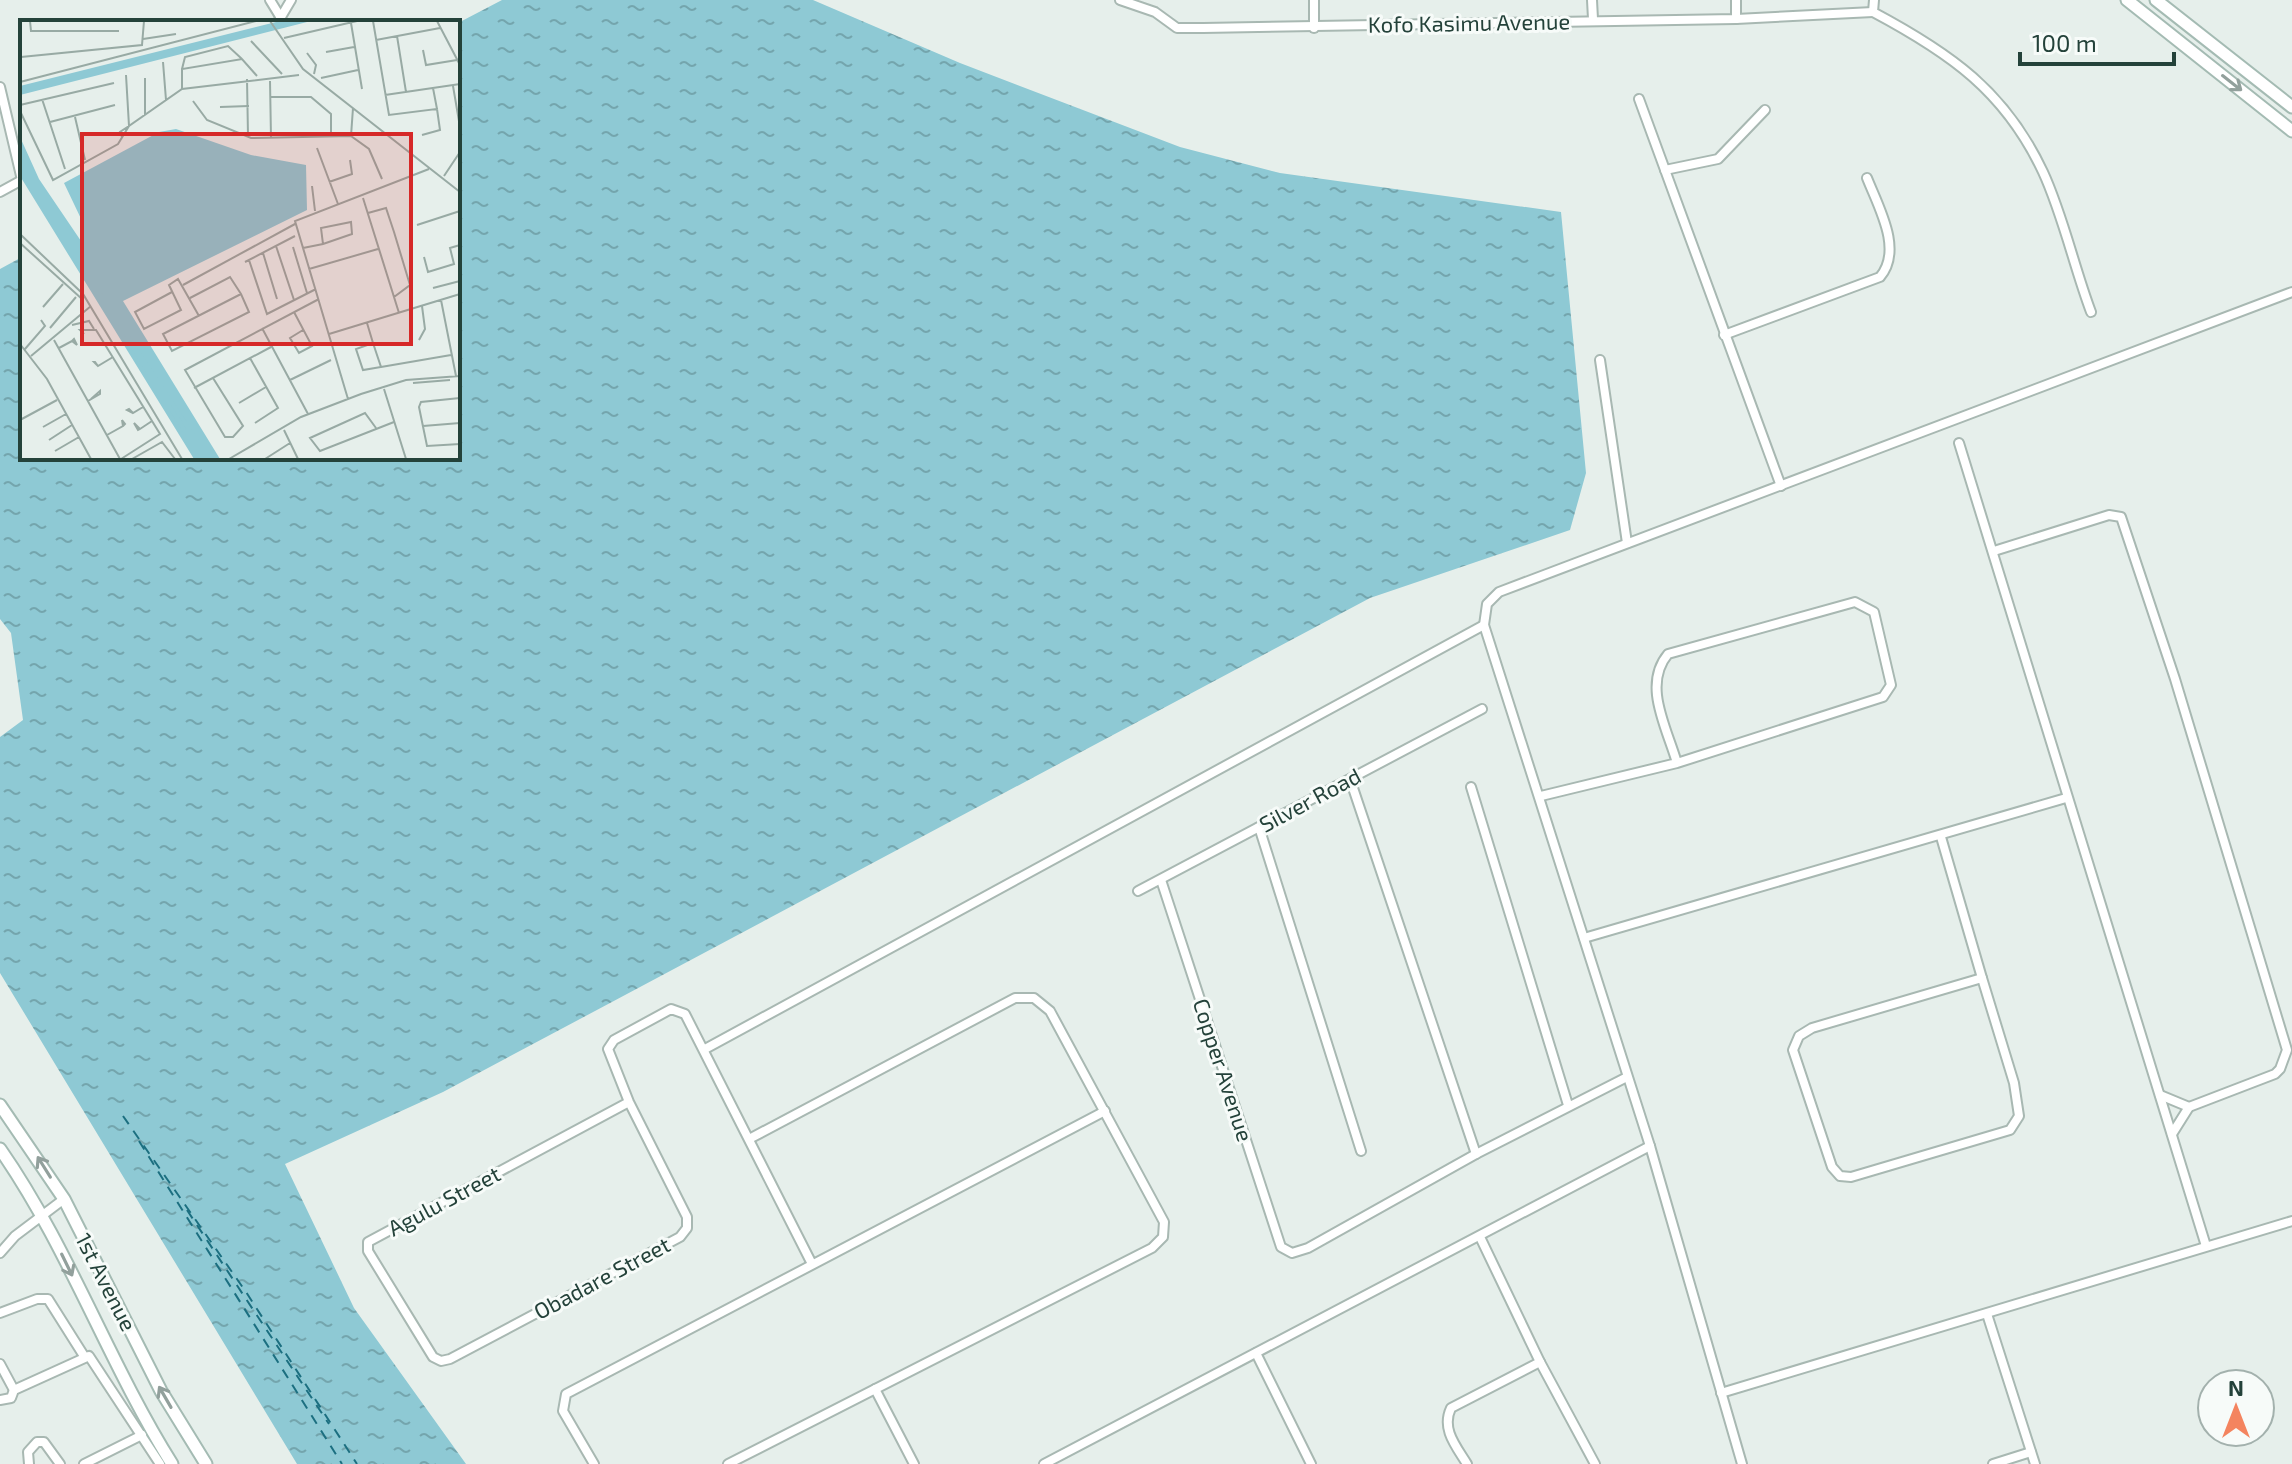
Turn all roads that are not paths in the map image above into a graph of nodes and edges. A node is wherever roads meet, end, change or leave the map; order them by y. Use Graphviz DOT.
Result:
graph roads {
  1 [pos="270,0"];
  2 [pos="291,0"];
  3 [pos="1120,0"];
  4 [pos="1155,0"];
  5 [pos="1314,0"];
  6 [pos="1592,0"];
  7 [pos="1736,0"];
  8 [pos="1874,0"];
  9 [pos="2127,0"];
  10 [pos="2156,0"];
  11 [pos="1155,12"];
  12 [pos="1873,12"];
  13 [pos="1593,19"];
  14 [pos="1736,19"];
  15 [pos="280,20"];
  16 [pos="1314,28"];
  17 [pos="0,87"];
  18 [pos="1639,99"];
  19 [pos="2292,107"];
  20 [pos="1765,110"];
  21 [pos="2292,131"];
  22 [pos="1665,170"];
  23 [pos="20,172"];
  24 [pos="1867,178"];
  25 [pos="20,181"];
  26 [pos="0,192"];
  27 [pos="2292,292"];
  28 [pos="2091,312"];
  29 [pos="1724,335"];
  30 [pos="1600,360"];
  31 [pos="1959,443"];
  32 [pos="1781,486"];
  33 [pos="1627,543"];
  34 [pos="1994,551"];
  35 [pos="1484,625"];
  36 [pos="1482,709"];
  37 [pos="1677,763"];
  38 [pos="1350,779"];
  39 [pos="1471,787"];
  40 [pos="1541,796"];
  41 [pos="2066,798"];
  42 [pos="1259,827"];
  43 [pos="1941,837"];
  44 [pos="1161,880"];
  45 [pos="1138,891"];
  46 [pos="1584,938"];
  47 [pos="1982,978"];
  48 [pos="705,1049"];
  49 [pos="1627,1077"];
  50 [pos="2160,1095"];
  51 [pos="629,1102"];
  52 [pos="0,1105"];
  53 [pos="1568,1105"];
  54 [pos="2189,1107"];
  55 [pos="1105,1111"];
  56 [pos="2172,1134"];
  57 [pos="751,1138"];
  58 [pos="1650,1146"];
  59 [pos="0,1149"];
  60 [pos="1361,1151"];
  61 [pos="1476,1154"];
  62 [pos="64,1199"];
  63 [pos="42,1214"];
  64 [pos="2292,1221"];
  65 [pos="1480,1237"];
  66 [pos="2206,1246"];
  67 [pos="0,1253"];
  68 [pos="812,1264"];
  69 [pos="0,1313"];
  70 [pos="1987,1314"];
  71 [pos="426,1350"];
  72 [pos="1256,1353"];
  73 [pos="84,1356"];
  74 [pos="1540,1362"];
  75 [pos="0,1364"];
  76 [pos="875,1389"];
  77 [pos="14,1390"];
  78 [pos="1721,1393"];
  79 [pos="0,1400"];
  80 [pos="142,1435"];
  81 [pos="2031,1452"];
  82 [pos="29,1464"];
  83 [pos="60,1464"];
  84 [pos="84,1464"];
  85 [pos="160,1464"];
  86 [pos="172,1464"];
  87 [pos="206,1464"];
  88 [pos="594,1464"];
  89 [pos="728,1464"];
  90 [pos="914,1464"];
  91 [pos="1044,1464"];
  92 [pos="1311,1464"];
  93 [pos="1467,1464"];
  94 [pos="1595,1464"];
  95 [pos="1742,1464"];
  96 [pos="1993,1464"];
  97 [pos="2035,1464"];
  1 -- 15 [label="street"];
  2 -- 15 [label="street"];
  3 -- 11 [label="street, Kofo Kasimu Avenue"];
  4 -- 11 [label="street"];
  5 -- 16 [label="street"];
  6 -- 13 [label="street"];
  7 -- 14 [label="street"];
  8 -- 12 [label="street"];
  9 -- 21 [label="main road, one-way"];
  10 -- 19 [label="main road"];
  11 -- 16 [label="street, Kofo Kasimu Avenue"];
  12 -- 14 [label="street, Kofo Kasimu Avenue"];
  12 -- 28 [label="street"];
  13 -- 14 [label="street, Kofo Kasimu Avenue"];
  13 -- 16 [label="street, Kofo Kasimu Avenue"];
  17 -- 23 [label="street"];
  18 -- 22 [label="street"];
  20 -- 22 [label="street"];
  22 -- 29 [label="street"];
  24 -- 29 [label="street"];
  25 -- 26 [label="street"];
  27 -- 32 [label="street"];
  29 -- 32 [label="street"];
  30 -- 33 [label="street"];
  31 -- 34 [label="street"];
  32 -- 33 [label="street"];
  33 -- 35 [label="street"];
  34 -- 41 [label="street"];
  34 -- 54 [label="street"];
  35 -- 40 [label="street"];
  35 -- 48 [label="street"];
  36 -- 38 [label="street, Silver Road"];
  37 -- 37 [label="street"];
  37 -- 40 [label="street"];
  38 -- 42 [label="street, Silver Road"];
  38 -- 61 [label="street"];
  39 -- 53 [label="street"];
  40 -- 46 [label="street"];
  41 -- 43 [label="street"];
  41 -- 50 [label="street"];
  42 -- 44 [label="street, Silver Road"];
  42 -- 60 [label="street"];
  43 -- 46 [label="street"];
  43 -- 47 [label="street"];
  44 -- 45 [label="street, Silver Road"];
  44 -- 61 [label="street, Copper Avenue"];
  46 -- 49 [label="street"];
  47 -- 47 [label="street"];
  48 -- 51 [label="street, Obadare Street"];
  48 -- 57 [label="street"];
  49 -- 53 [label="street"];
  49 -- 58 [label="street"];
  50 -- 54 [label="street"];
  50 -- 56 [label="street"];
  51 -- 71 [label="street, Agulu Street"];
  51 -- 71 [label="street, Obadare Street"];
  62 -- 52 [label="main road, 1st Avenue, one-way"];
  53 -- 61 [label="street"];
  54 -- 56 [label="street"];
  55 -- 57 [label="street"];
  55 -- 68 [label="street"];
  55 -- 76 [label="street"];
  56 -- 66 [label="street"];
  57 -- 68 [label="street"];
  58 -- 65 [label="street"];
  58 -- 78 [label="street"];
  59 -- 63 [label="main road, 1st Avenue"];
  62 -- 63 [label="street"];
  87 -- 62 [label="main road, 1st Avenue, one-way"];
  63 -- 67 [label="street"];
  63 -- 86 [label="main road, 1st Avenue, one-way"];
  64 -- 66 [label="street"];
  65 -- 72 [label="street"];
  65 -- 74 [label="street"];
  66 -- 70 [label="street"];
  68 -- 88 [label="street"];
  69 -- 73 [label="street"];
  70 -- 78 [label="street"];
  70 -- 81 [label="street"];
  72 -- 91 [label="street"];
  72 -- 92 [label="street"];
  73 -- 77 [label="street"];
  73 -- 80 [label="street"];
  74 -- 93 [label="street"];
  74 -- 94 [label="street"];
  75 -- 77 [label="street"];
  76 -- 89 [label="street"];
  76 -- 90 [label="street"];
  77 -- 79 [label="street"];
  78 -- 95 [label="street"];
  80 -- 84 [label="street"];
  80 -- 85 [label="street"];
  81 -- 96 [label="street"];
  81 -- 97 [label="street"];
  82 -- 83 [label="street"];
}
